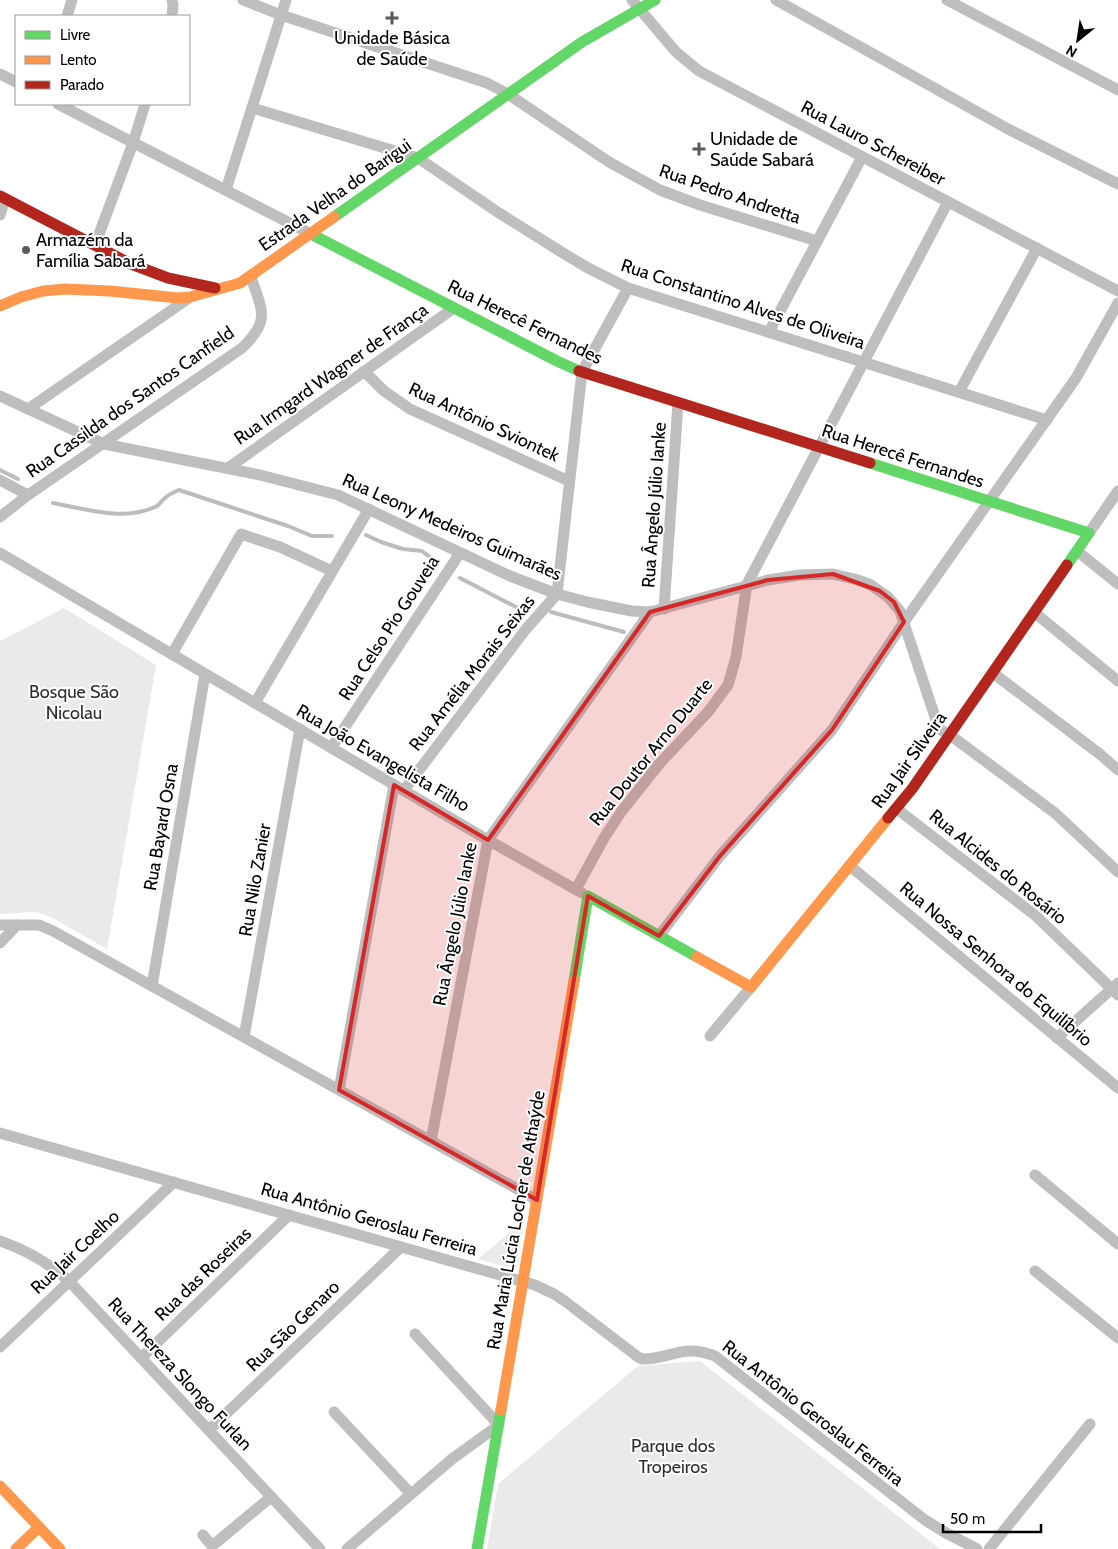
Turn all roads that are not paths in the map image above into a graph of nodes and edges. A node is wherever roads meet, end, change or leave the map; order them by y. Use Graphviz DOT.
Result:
graph roads {
  1 [pos="72,0"];
  2 [pos="172,0"];
  3 [pos="243,0"];
  4 [pos="286,0"];
  5 [pos="632,0"];
  6 [pos="655,0"];
  7 [pos="776,0"];
  8 [pos="947,0"];
  9 [pos="640,9"];
  10 [pos="67,15"];
  11 [pos="172,15"];
  12 [pos="281,15"];
  13 [pos="0,74"];
  14 [pos="15,82"];
  15 [pos="1118,90"];
  16 [pos="508,94"];
  17 [pos="60,105"];
  18 [pos="145,105"];
  19 [pos="252,108"];
  20 [pos="133,142"];
  21 [pos="862,157"];
  22 [pos="418,158"];
  23 [pos="1118,184"];
  24 [pos="226,190"];
  25 [pos="3,197"];
  26 [pos="948,202"];
  27 [pos="0,215"];
  28 [pos="311,234"];
  29 [pos="817,242"];
  30 [pos="95,245"];
  31 [pos="1037,248"];
  32 [pos="251,276"];
  33 [pos="628,288"];
  34 [pos="220,289"];
  35 [pos="1118,291"];
  36 [pos="190,297"];
  37 [pos="1118,303"];
  38 [pos="0,306"];
  39 [pos="454,308"];
  40 [pos="769,332"];
  41 [pos="864,362"];
  42 [pos="364,370"];
  43 [pos="582,372"];
  44 [pos="959,392"];
  45 [pos="0,396"];
  46 [pos="678,403"];
  47 [pos="28,409"];
  48 [pos="1046,420"];
  49 [pos="104,444"];
  50 [pos="818,447"];
  51 [pos="228,468"];
  52 [pos="0,480"];
  53 [pos="569,481"];
  54 [pos="1118,491"];
  55 [pos="28,495"];
  56 [pos="989,502"];
  57 [pos="369,509"];
  58 [pos="0,517"];
  59 [pos="1089,533"];
  60 [pos="1077,551"];
  61 [pos="0,553"];
  62 [pos="460,553"];
  63 [pos="332,571"];
  64 [pos="748,584"];
  65 [pos="1118,584"];
  66 [pos="557,594"];
  67 [pos="664,609"];
  68 [pos="650,612"];
  69 [pos="1035,613"];
  70 [pos="904,622"];
  71 [pos="172,654"];
  72 [pos="993,673"];
  73 [pos="205,674"];
  74 [pos="1118,681"];
  75 [pos="255,703"];
  76 [pos="300,730"];
  77 [pos="950,735"];
  78 [pos="332,748"];
  79 [pos="1118,770"];
  80 [pos="399,787"];
  81 [pos="897,809"];
  82 [pos="488,840"];
  83 [pos="850,866"];
  84 [pos="1118,872"];
  85 [pos="576,889"];
  86 [pos="588,896"];
  87 [pos="0,925"];
  88 [pos="17,925"];
  89 [pos="659,936"];
  90 [pos="0,942"];
  91 [pos="152,986"];
  92 [pos="751,987"];
  93 [pos="1116,989"];
  94 [pos="710,1036"];
  95 [pos="244,1037"];
  96 [pos="1057,1038"];
  97 [pos="1118,1088"];
  98 [pos="339,1090"];
  99 [pos="0,1133"];
  100 [pos="431,1141"];
  101 [pos="1035,1175"];
  102 [pos="174,1182"];
  103 [pos="537,1200"];
  104 [pos="289,1215"];
  105 [pos="0,1241"];
  106 [pos="1118,1244"];
  107 [pos="401,1247"];
  108 [pos="1035,1271"];
  109 [pos="69,1281"];
  110 [pos="524,1282"];
  111 [pos="415,1334"];
  112 [pos="1118,1338"];
  113 [pos="0,1347"];
  114 [pos="141,1358"];
  115 [pos="334,1412"];
  116 [pos="499,1424"];
  117 [pos="1090,1424"];
  118 [pos="209,1430"];
  119 [pos="0,1486"];
  120 [pos="411,1494"];
  121 [pos="271,1496"];
  122 [pos="39,1526"];
  123 [pos="203,1536"];
  124 [pos="16,1549"];
  125 [pos="60,1549"];
  126 [pos="320,1549"];
  127 [pos="347,1549"];
  128 [pos="477,1549"];
  129 [pos="977,1549"];
  130 [pos="989,1549"];
  1 -- 10 [label="street"];
  2 -- 11 [label="street"];
  3 -- 12 [label="street, Rua Pedro Andretta"];
  4 -- 12 [label="street"];
  5 -- 9 [label="street, Rua Lauro Schereiber"];
  6 -- 9 [label="street, Estrada Velha do Barigui"];
  7 -- 23 [label="street"];
  8 -- 15 [label="street"];
  9 -- 16 [label="street, Estrada Velha do Barigui"];
  9 -- 21 [label="street, Rua Lauro Schereiber"];
  12 -- 16 [label="street, Rua Pedro Andretta"];
  12 -- 19 [label="street"];
  13 -- 14 [label="street"];
  16 -- 22 [label="street, Estrada Velha do Barigui"];
  16 -- 29 [label="street, Rua Pedro Andretta"];
  17 -- 20 [label="street, Rua Herecê Fernandes"];
  18 -- 20 [label="street"];
  19 -- 22 [label="street, Rua Constantino Alves de Oliveira"];
  19 -- 24 [label="street"];
  20 -- 24 [label="street, Rua Herecê Fernandes"];
  20 -- 30 [label="street"];
  21 -- 26 [label="street, Rua Lauro Schereiber"];
  21 -- 29 [label="street"];
  22 -- 28 [label="street, Estrada Velha do Barigui"];
  22 -- 33 [label="street, Rua Constantino Alves de Oliveira"];
  24 -- 28 [label="street, Rua Herecê Fernandes"];
  25 -- 27 [label="street"];
  25 -- 30 [label="street"];
  26 -- 31 [label="street, Rua Lauro Schereiber"];
  26 -- 41 [label="street, Rua Doutor Arno Duarte"];
  28 -- 32 [label="street, Estrada Velha do Barigui"];
  28 -- 39 [label="street, Rua Herecê Fernandes"];
  29 -- 40 [label="street"];
  30 -- 34 [label="street"];
  31 -- 35 [label="street, Rua Lauro Schereiber"];
  31 -- 44 [label="street"];
  32 -- 34 [label="street, Estrada Velha do Barigui"];
  32 -- 49 [label="street, Rua Cassilda dos Santos Canfield"];
  33 -- 40 [label="street, Rua Constantino Alves de Oliveira"];
  33 -- 43 [label="street, Rua Amélia Morais Seixas"];
  34 -- 36 [label="street, Estrada Velha do Barigui"];
  36 -- 38 [label="street, Estrada Velha do Barigui"];
  36 -- 47 [label="street"];
  37 -- 48 [label="street"];
  39 -- 42 [label="street, Rua Irmgard Wagner de França"];
  39 -- 43 [label="street, Rua Herecê Fernandes"];
  40 -- 41 [label="street, Rua Constantino Alves de Oliveira"];
  41 -- 44 [label="street, Rua Constantino Alves de Oliveira"];
  41 -- 50 [label="street, Rua Doutor Arno Duarte"];
  42 -- 51 [label="street, Rua Irmgard Wagner de França"];
  42 -- 53 [label="street, Rua Antônio Sviontek"];
  43 -- 46 [label="street, Rua Herecê Fernandes"];
  43 -- 53 [label="street, Rua Amélia Morais Seixas"];
  44 -- 48 [label="street, Rua Constantino Alves de Oliveira"];
  45 -- 47 [label="street, Rua Leony Medeiros Guimarães"];
  46 -- 50 [label="street, Rua Herecê Fernandes"];
  46 -- 67 [label="street, Rua Ângelo Júlio Ianke"];
  47 -- 49 [label="street, Rua Leony Medeiros Guimarães"];
  48 -- 56 [label="street"];
  49 -- 51 [label="street, Rua Leony Medeiros Guimarães"];
  49 -- 55 [label="street, Rua Cassilda dos Santos Canfield"];
  50 -- 56 [label="street, Rua Herecê Fernandes"];
  50 -- 64 [label="street, Rua Doutor Arno Duarte"];
  51 -- 57 [label="street, Rua Leony Medeiros Guimarães"];
  52 -- 55 [label="street"];
  53 -- 66 [label="street, Rua Amélia Morais Seixas"];
  54 -- 59 [label="street, Rua Jair Silveira"];
  55 -- 58 [label="street, Rua Cassilda dos Santos Canfield"];
  56 -- 59 [label="street, Rua Herecê Fernandes"];
  56 -- 70 [label="street"];
  57 -- 62 [label="street, Rua Leony Medeiros Guimarães"];
  57 -- 63 [label="street"];
  59 -- 60 [label="street, Rua Jair Silveira"];
  60 -- 65 [label="street"];
  60 -- 69 [label="street, Rua Jair Silveira"];
  61 -- 71 [label="street, Rua João Evangelista Filho"];
  62 -- 66 [label="street, Rua Leony Medeiros Guimarães"];
  62 -- 78 [label="street, Rua Celso Pio Gouveia"];
  63 -- 71 [label="street"];
  63 -- 75 [label="street"];
  64 -- 67 [label="street, Rua Leony Medeiros Guimarães"];
  64 -- 70 [label="street, Rua Leony Medeiros Guimarães"];
  64 -- 85 [label="street, Rua Doutor Arno Duarte"];
  66 -- 68 [label="street, Rua Leony Medeiros Guimarães"];
  66 -- 80 [label="street, Rua Amélia Morais Seixas"];
  67 -- 68 [label="street, Rua Leony Medeiros Guimarães"];
  68 -- 82 [label="street, Rua Ângelo Júlio Ianke"];
  69 -- 72 [label="street, Rua Jair Silveira"];
  69 -- 74 [label="street"];
  70 -- 77 [label="street, Rua Leony Medeiros Guimarães"];
  70 -- 89 [label="street"];
  71 -- 73 [label="street, Rua João Evangelista Filho"];
  72 -- 77 [label="street, Rua Jair Silveira"];
  72 -- 79 [label="street"];
  73 -- 75 [label="street, Rua João Evangelista Filho"];
  73 -- 91 [label="street, Rua Bayard Osna"];
  75 -- 76 [label="street, Rua João Evangelista Filho"];
  76 -- 78 [label="street, Rua João Evangelista Filho"];
  76 -- 95 [label="street, Rua Nilo Zanier"];
  77 -- 81 [label="street, Rua Jair Silveira"];
  77 -- 84 [label="street, Rua Leony Medeiros Guimarães"];
  78 -- 80 [label="street, Rua João Evangelista Filho"];
  80 -- 82 [label="street, Rua João Evangelista Filho"];
  80 -- 98 [label="street, Rua Amélia Morais Seixas"];
  81 -- 83 [label="street, Rua Jair Silveira"];
  81 -- 93 [label="street, Rua Alcides do Rosário"];
  82 -- 85 [label="street, Rua João Evangelista Filho"];
  82 -- 100 [label="street, Rua Ângelo Júlio Ianke"];
  83 -- 92 [label="street, Rua Jair Silveira"];
  83 -- 96 [label="street, Rua Nossa Senhora do Equilíbrio"];
  85 -- 86 [label="street, Rua João Evangelista Filho"];
  86 -- 89 [label="street, Rua João Evangelista Filho"];
  86 -- 103 [label="street, Rua Maria Lúcia Locher de Athaýde"];
  87 -- 88 [label="street"];
  88 -- 90 [label="street"];
  88 -- 91 [label="street"];
  89 -- 92 [label="street, Rua João Evangelista Filho"];
  91 -- 95 [label="street"];
  92 -- 94 [label="street, Rua Jair Silveira"];
  93 -- 96 [label="street"];
  95 -- 98 [label="street"];
  96 -- 97 [label="street, Rua Nossa Senhora do Equilíbrio"];
  98 -- 100 [label="street"];
  99 -- 102 [label="street, Rua Antônio Geroslau Ferreira"];
  100 -- 103 [label="street"];
  101 -- 106 [label="street"];
  102 -- 104 [label="street, Rua Antônio Geroslau Ferreira"];
  102 -- 109 [label="street, Rua Jair Coelho"];
  103 -- 110 [label="street, Rua Maria Lúcia Locher de Athaýde"];
  104 -- 107 [label="street, Rua Antônio Geroslau Ferreira"];
  104 -- 114 [label="street, Rua das Roseiras"];
  105 -- 109 [label="street, Rua Thereza Slongo Furlan"];
  107 -- 110 [label="street, Rua Antônio Geroslau Ferreira"];
  107 -- 118 [label="street, Rua São Genaro"];
  108 -- 112 [label="street"];
  109 -- 113 [label="street, Rua Jair Coelho"];
  109 -- 114 [label="street, Rua Thereza Slongo Furlan"];
  110 -- 116 [label="street, Rua Maria Lúcia Locher de Athaýde"];
  110 -- 129 [label="street, Rua Antônio Geroslau Ferreira"];
  111 -- 116 [label="street"];
  114 -- 118 [label="street, Rua Thereza Slongo Furlan"];
  115 -- 120 [label="street"];
  116 -- 120 [label="street"];
  116 -- 128 [label="street, Rua Maria Lúcia Locher de Athaýde"];
  117 -- 130 [label="street"];
  118 -- 121 [label="street, Rua Thereza Slongo Furlan"];
  119 -- 122 [label="street"];
  120 -- 127 [label="street"];
  121 -- 123 [label="street"];
  121 -- 126 [label="street, Rua Thereza Slongo Furlan"];
  122 -- 124 [label="street"];
  122 -- 125 [label="street"];
}
